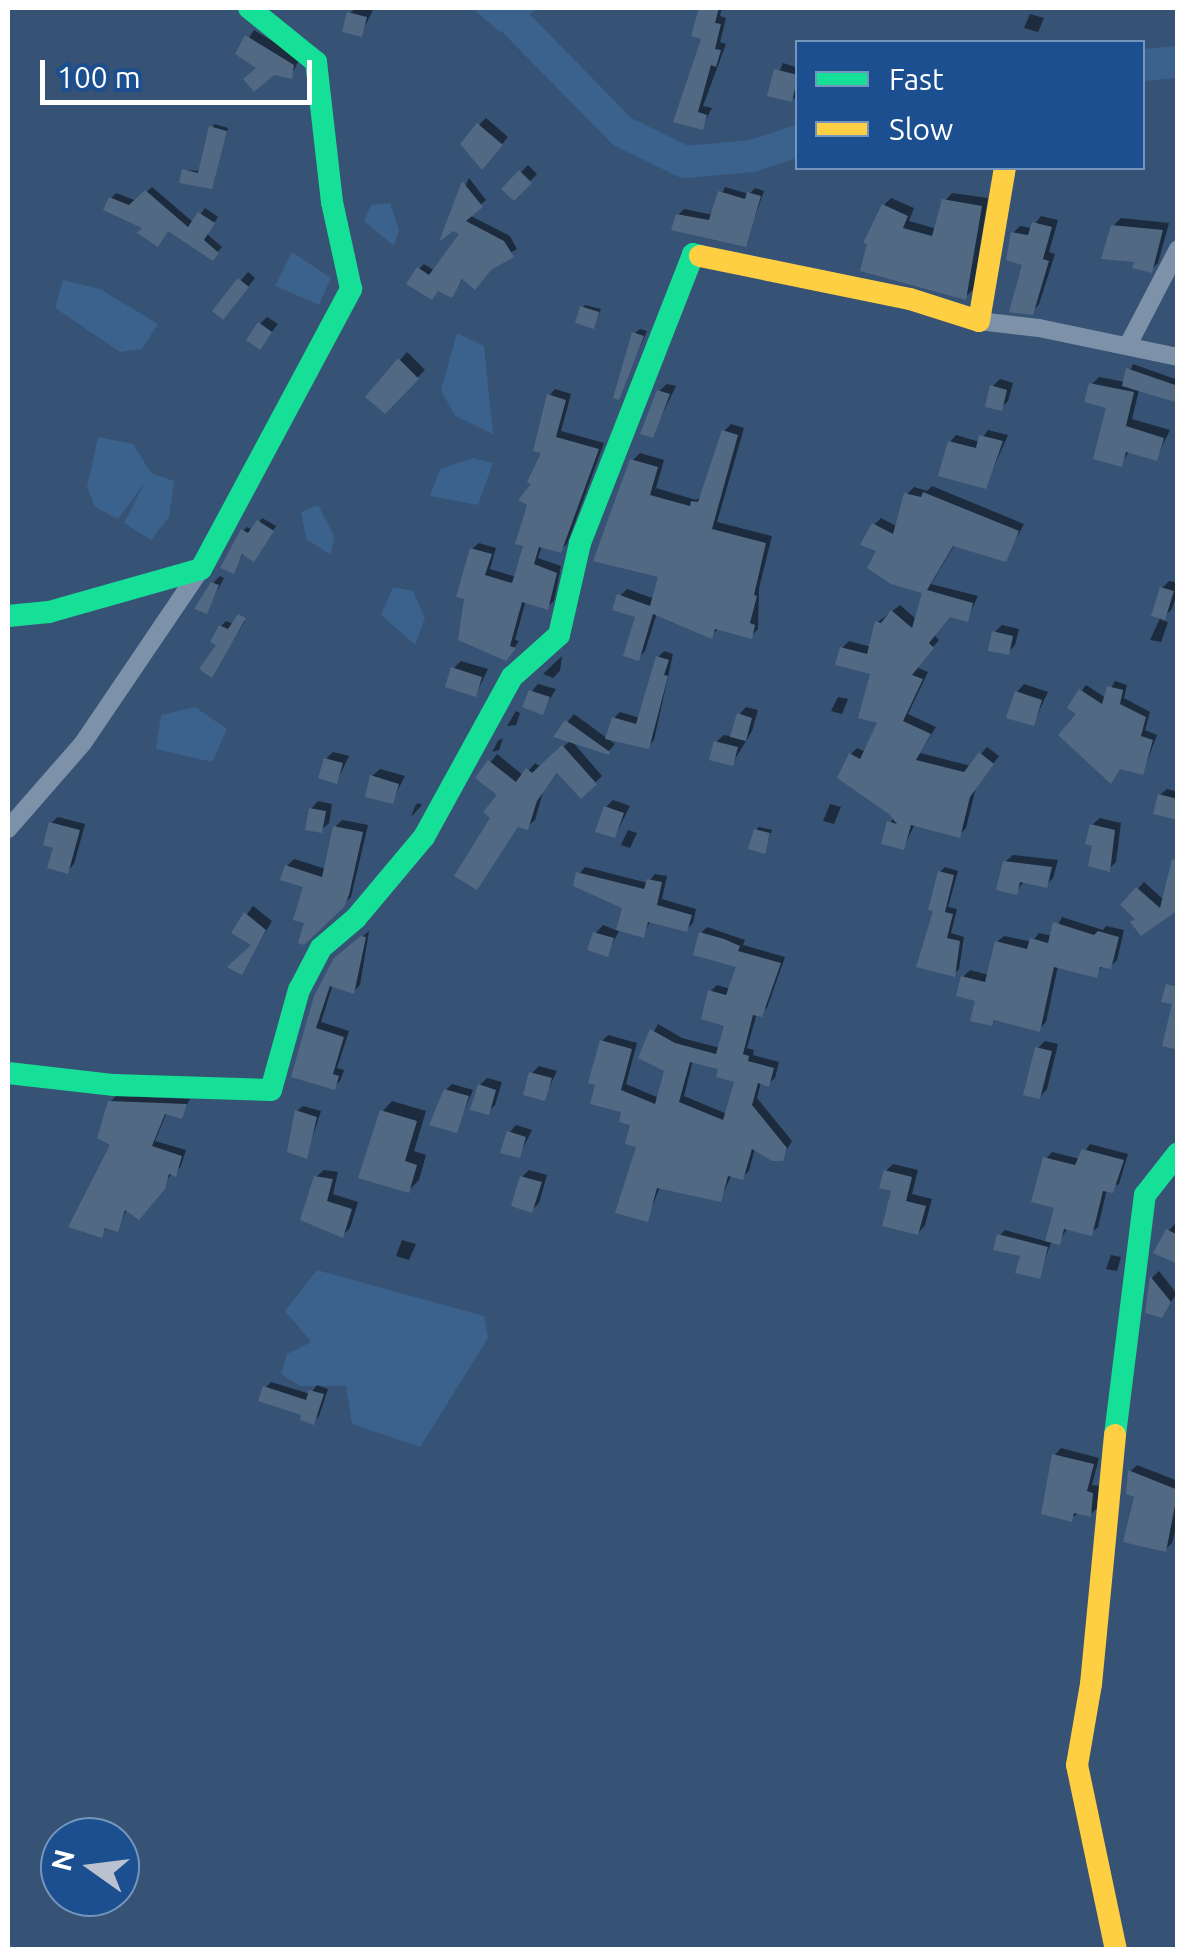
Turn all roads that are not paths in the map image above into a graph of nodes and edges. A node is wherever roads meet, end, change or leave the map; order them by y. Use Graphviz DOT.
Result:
graph roads {
  1 [pos="248,8"];
  2 [pos="1005,170"];
  3 [pos="1178,249"];
  4 [pos="980,321"];
  5 [pos="1128,345"];
  6 [pos="1178,356"];
  7 [pos="201,568"];
  8 [pos="8,616"];
  9 [pos="8,829"];
  10 [pos="8,1073"];
  11 [pos="1178,1154"];
  12 [pos="1116,1950"];
  1 -- 7 [label="street"];
  2 -- 4 [label="street"];
  3 -- 5 [label="street"];
  4 -- 5 [label="street"];
  4 -- 10 [label="street"];
  5 -- 6 [label="street"];
  7 -- 8 [label="street"];
  7 -- 9 [label="street"];
  11 -- 12 [label="street"];
}
